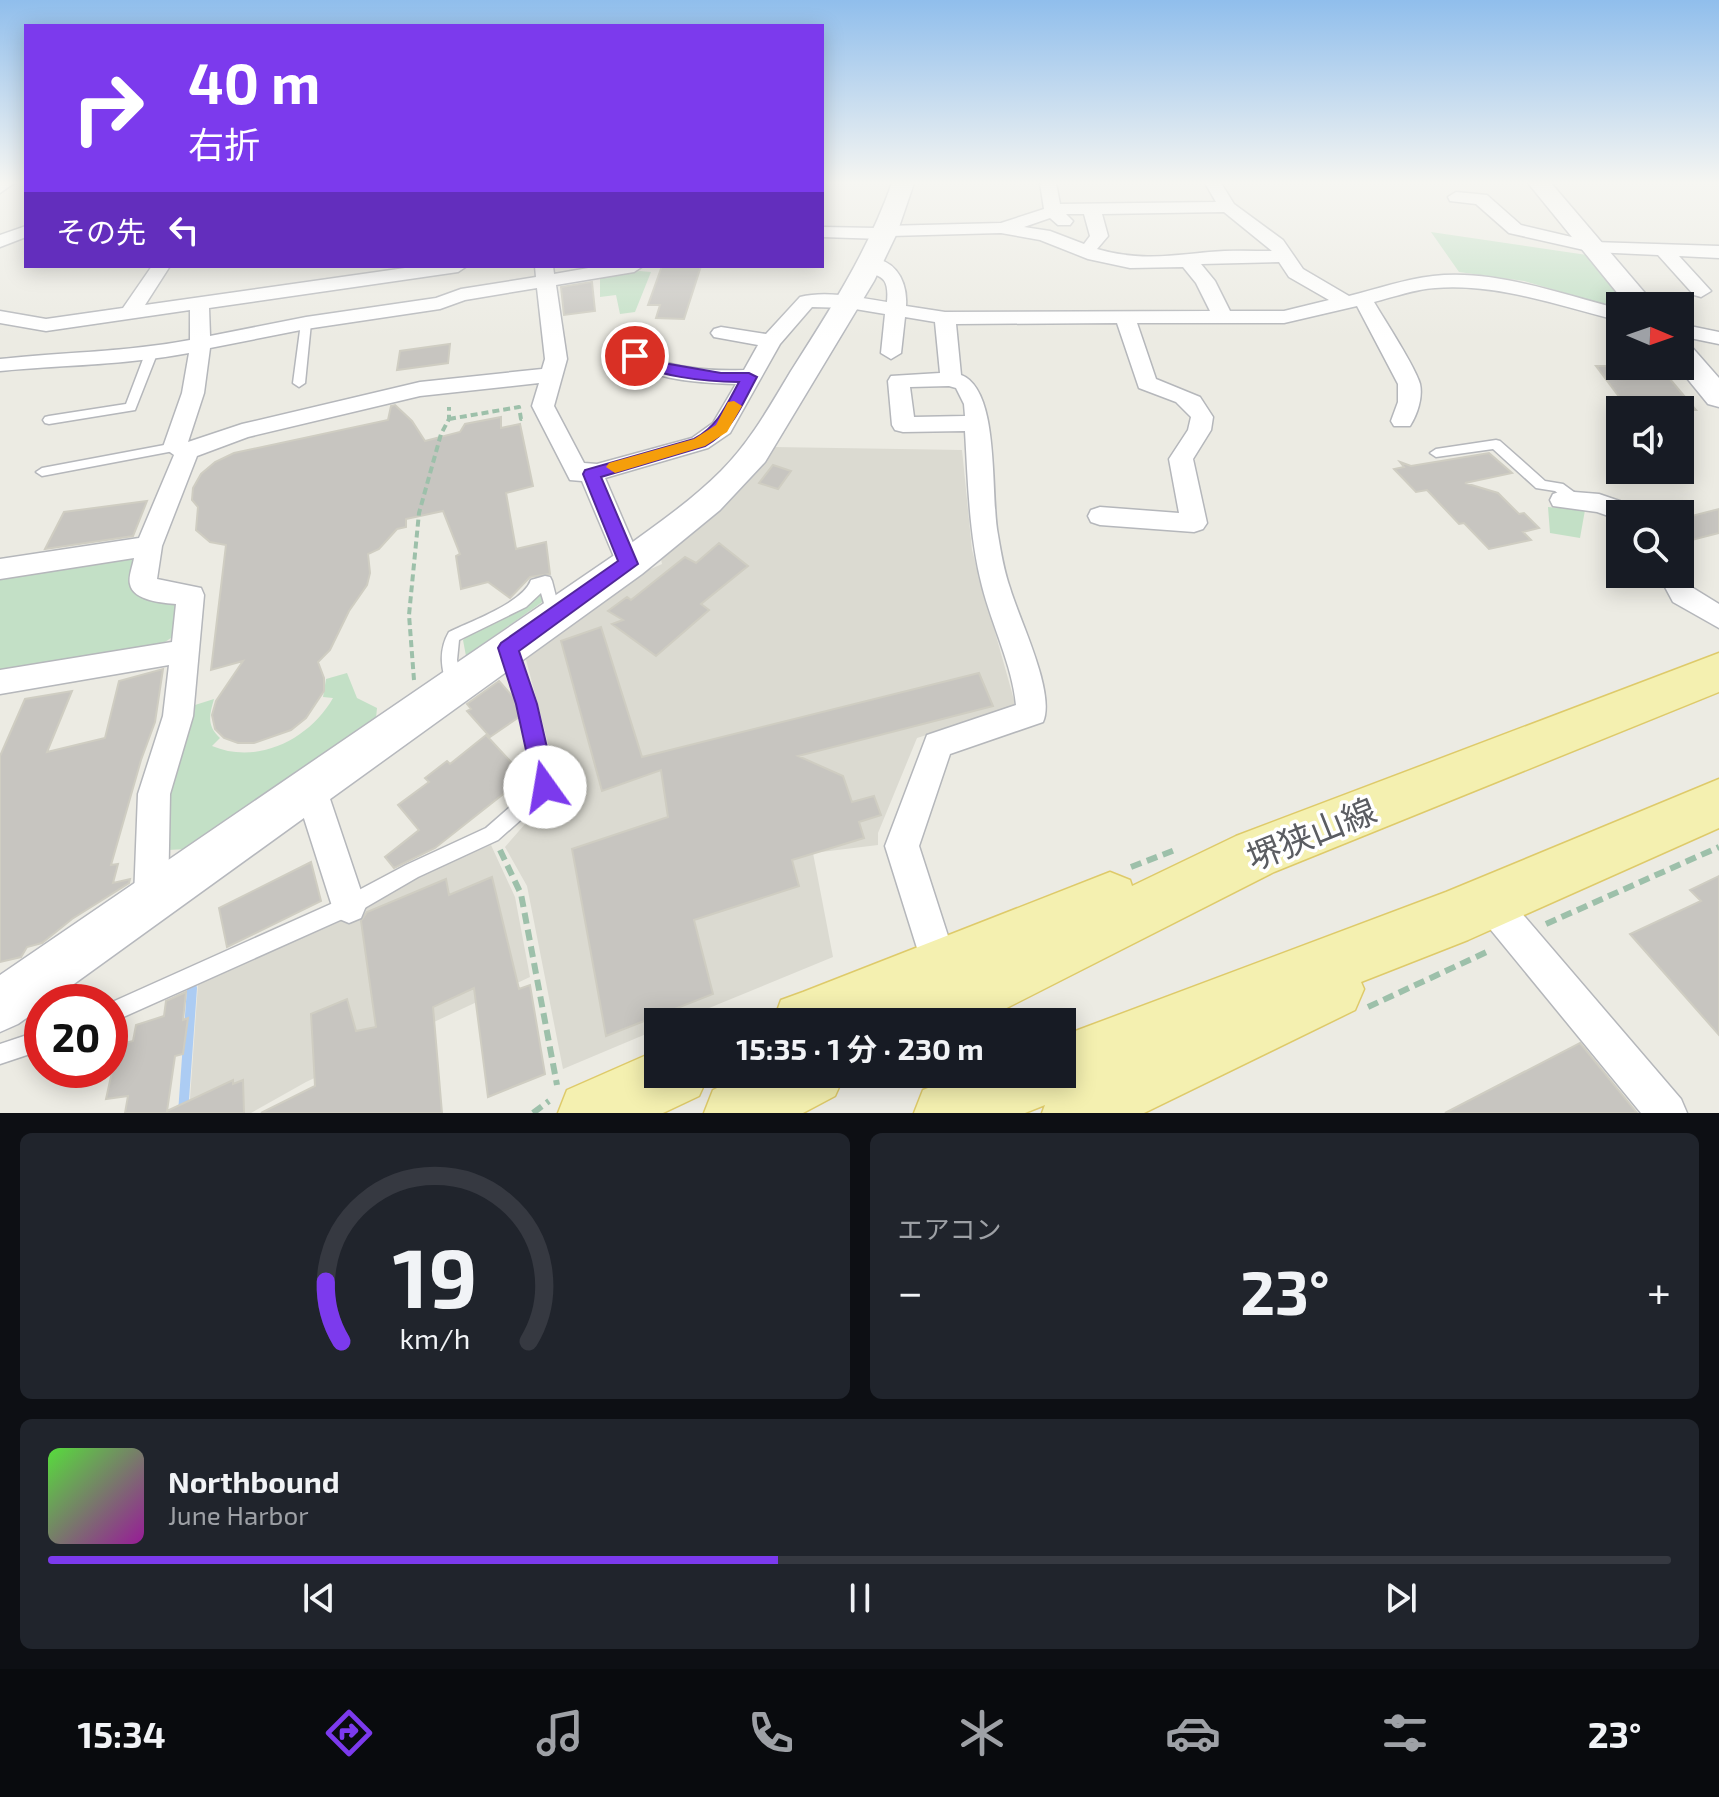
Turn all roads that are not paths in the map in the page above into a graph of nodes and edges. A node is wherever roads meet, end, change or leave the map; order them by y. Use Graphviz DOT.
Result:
graph roads {
  1 [pos="837,235"];
  2 [pos="881,235"];
  3 [pos="945,235"];
  4 [pos="1044,235"];
  5 [pos="1078,235"];
  6 [pos="1099,235"];
  7 [pos="1265,235"];
  8 [pos="1541,235"];
  9 [pos="1583,235"];
  10 [pos="878,243"];
  11 [pos="1593,247"];
  12 [pos="1094,250"];
  13 [pos="1663,250"];
  14 [pos="1719,252"];
  15 [pos="1284,256"];
  16 [pos="1189,262"];
  17 [pos="160,268"];
  18 [pos="324,268"];
  19 [pos="444,268"];
  20 [pos="612,268"];
  21 [pos="545,274"];
  22 [pos="1687,277"];
  23 [pos="1719,277"];
  24 [pos="307,288"];
  25 [pos="1701,291"];
  26 [pos="1630,292"];
  27 [pos="1356,301"];
  28 [pos="199,302"];
  29 [pos="849,302"];
  30 [pos="898,310"];
  31 [pos="131,311"];
  32 [pos="1606,312"];
  33 [pos="0,317"];
  34 [pos="1125,317"];
  35 [pos="1223,317"];
  36 [pos="945,318"];
  37 [pos="306,323"];
  38 [pos="46,325"];
  39 [pos="721,333"];
  40 [pos="1694,333"];
  41 [pos="1719,338"];
  42 [pos="771,341"];
  43 [pos="203,345"];
  44 [pos="891,353"];
  45 [pos="151,354"];
  46 [pos="635,356"];
  47 [pos="0,363"];
  48 [pos="1694,368"];
  49 [pos="551,375"];
  50 [pos="749,377"];
  51 [pos="951,379"];
  52 [pos="299,383"];
  53 [pos="1719,397"];
  54 [pos="49,420"];
  55 [pos="1402,421"];
  56 [pos="976,423"];
  57 [pos="181,449"];
  58 [pos="1436,453"];
  59 [pos="42,472"];
  60 [pos="591,474"];
  61 [pos="1570,501"];
  62 [pos="1606,505"];
  63 [pos="1100,516"];
  64 [pos="149,546"];
  65 [pos="629,564"];
  66 [pos="0,569"];
  67 [pos="1679,588"];
  68 [pos="545,594"];
  69 [pos="1719,617"];
  70 [pos="508,648"];
  71 [pos="185,651"];
  72 [pos="1719,672"];
  73 [pos="0,682"];
  74 [pos="455,685"];
  75 [pos="310,787"];
  76 [pos="1719,803"];
  77 [pos="151,898"];
  78 [pos="349,906"];
  79 [pos="1485,919"];
  80 [pos="941,1004"];
  81 [pos="128,1005"];
  82 [pos="0,1006"];
  83 [pos="910,1008"];
  84 [pos="24,1046"];
  85 [pos="0,1054"];
  86 [pos="1076,1062"];
  87 [pos="644,1084"];
  88 [pos="785,1088"];
  89 [pos="1005,1088"];
  90 [pos="973,1100"];
  91 [pos="574,1104"];
  92 [pos="736,1113"];
  93 [pos="1074,1113"];
  94 [pos="1667,1113"];
  1 -- 10 [label="street"];
  2 -- 10 [label="street"];
  3 -- 10 [label="street"];
  4 -- 12 [label="street"];
  5 -- 12 [label="street"];
  6 -- 12 [label="street"];
  7 -- 15 [label="street"];
  8 -- 11 [label="street"];
  9 -- 11 [label="street"];
  10 -- 29 [label="street"];
  10 -- 30 [label="street"];
  11 -- 13 [label="street"];
  11 -- 26 [label="street"];
  12 -- 16 [label="street"];
  13 -- 14 [label="street"];
  13 -- 22 [label="street"];
  15 -- 16 [label="street"];
  15 -- 27 [label="street"];
  16 -- 35 [label="street"];
  17 -- 31 [label="street"];
  18 -- 24 [label="street"];
  19 -- 24 [label="street"];
  20 -- 21 [label="street"];
  21 -- 37 [label="street"];
  21 -- 49 [label="street"];
  22 -- 23 [label="street"];
  22 -- 25 [label="street"];
  24 -- 28 [label="street"];
  24 -- 37 [label="street"];
  27 -- 32 [label="street"];
  27 -- 35 [label="street"];
  27 -- 55 [label="street"];
  28 -- 31 [label="street"];
  28 -- 43 [label="street"];
  29 -- 30 [label="street"];
  29 -- 42 [label="street"];
  29 -- 65 [label="street"];
  30 -- 36 [label="street"];
  30 -- 44 [label="street"];
  31 -- 38 [label="street"];
  33 -- 38 [label="street"];
  34 -- 35 [label="street"];
  34 -- 36 [label="street"];
  34 -- 63 [label="street"];
  36 -- 51 [label="street"];
  37 -- 43 [label="street"];
  37 -- 52 [label="lane"];
  38 -- 47 [label="street"];
  39 -- 42 [label="street"];
  40 -- 41 [label="street"];
  42 -- 50 [label="street"];
  43 -- 45 [label="street"];
  43 -- 57 [label="street"];
  45 -- 47 [label="street"];
  45 -- 54 [label="lane"];
  46 -- 50 [label="street"];
  48 -- 53 [label="street"];
  49 -- 57 [label="street"];
  49 -- 60 [label="street"];
  50 -- 60 [label="street"];
  51 -- 56 [label="street"];
  51 -- 56 [label="street"];
  56 -- 80 [label="street"];
  57 -- 59 [label="lane"];
  57 -- 64 [label="street"];
  58 -- 61 [label="lane"];
  60 -- 65 [label="street"];
  61 -- 62 [label="street"];
  64 -- 66 [label="street"];
  64 -- 71 [label="street"];
  65 -- 68 [label="street"];
  67 -- 69 [label="street"];
  68 -- 70 [label="street"];
  68 -- 74 [label="lane"];
  70 -- 74 [label="street"];
  70 -- 78 [label="lane"];
  71 -- 73 [label="street"];
  71 -- 77 [label="street"];
  72 -- 80 [label="main road, 堺狭山線"];
  74 -- 75 [label="street"];
  75 -- 77 [label="street"];
  75 -- 78 [label="street"];
  76 -- 79 [label="main road"];
  77 -- 82 [label="street"];
  78 -- 81 [label="lane"];
  79 -- 86 [label="main road"];
  79 -- 93 [label="main road"];
  79 -- 94 [label="street"];
  80 -- 83 [label="main road, 堺狭山線"];
  84 -- 85 [label="lane"];
  87 -- 91 [label="main road"];
  88 -- 92 [label="main road"];
  89 -- 90 [label="main road"];
}
